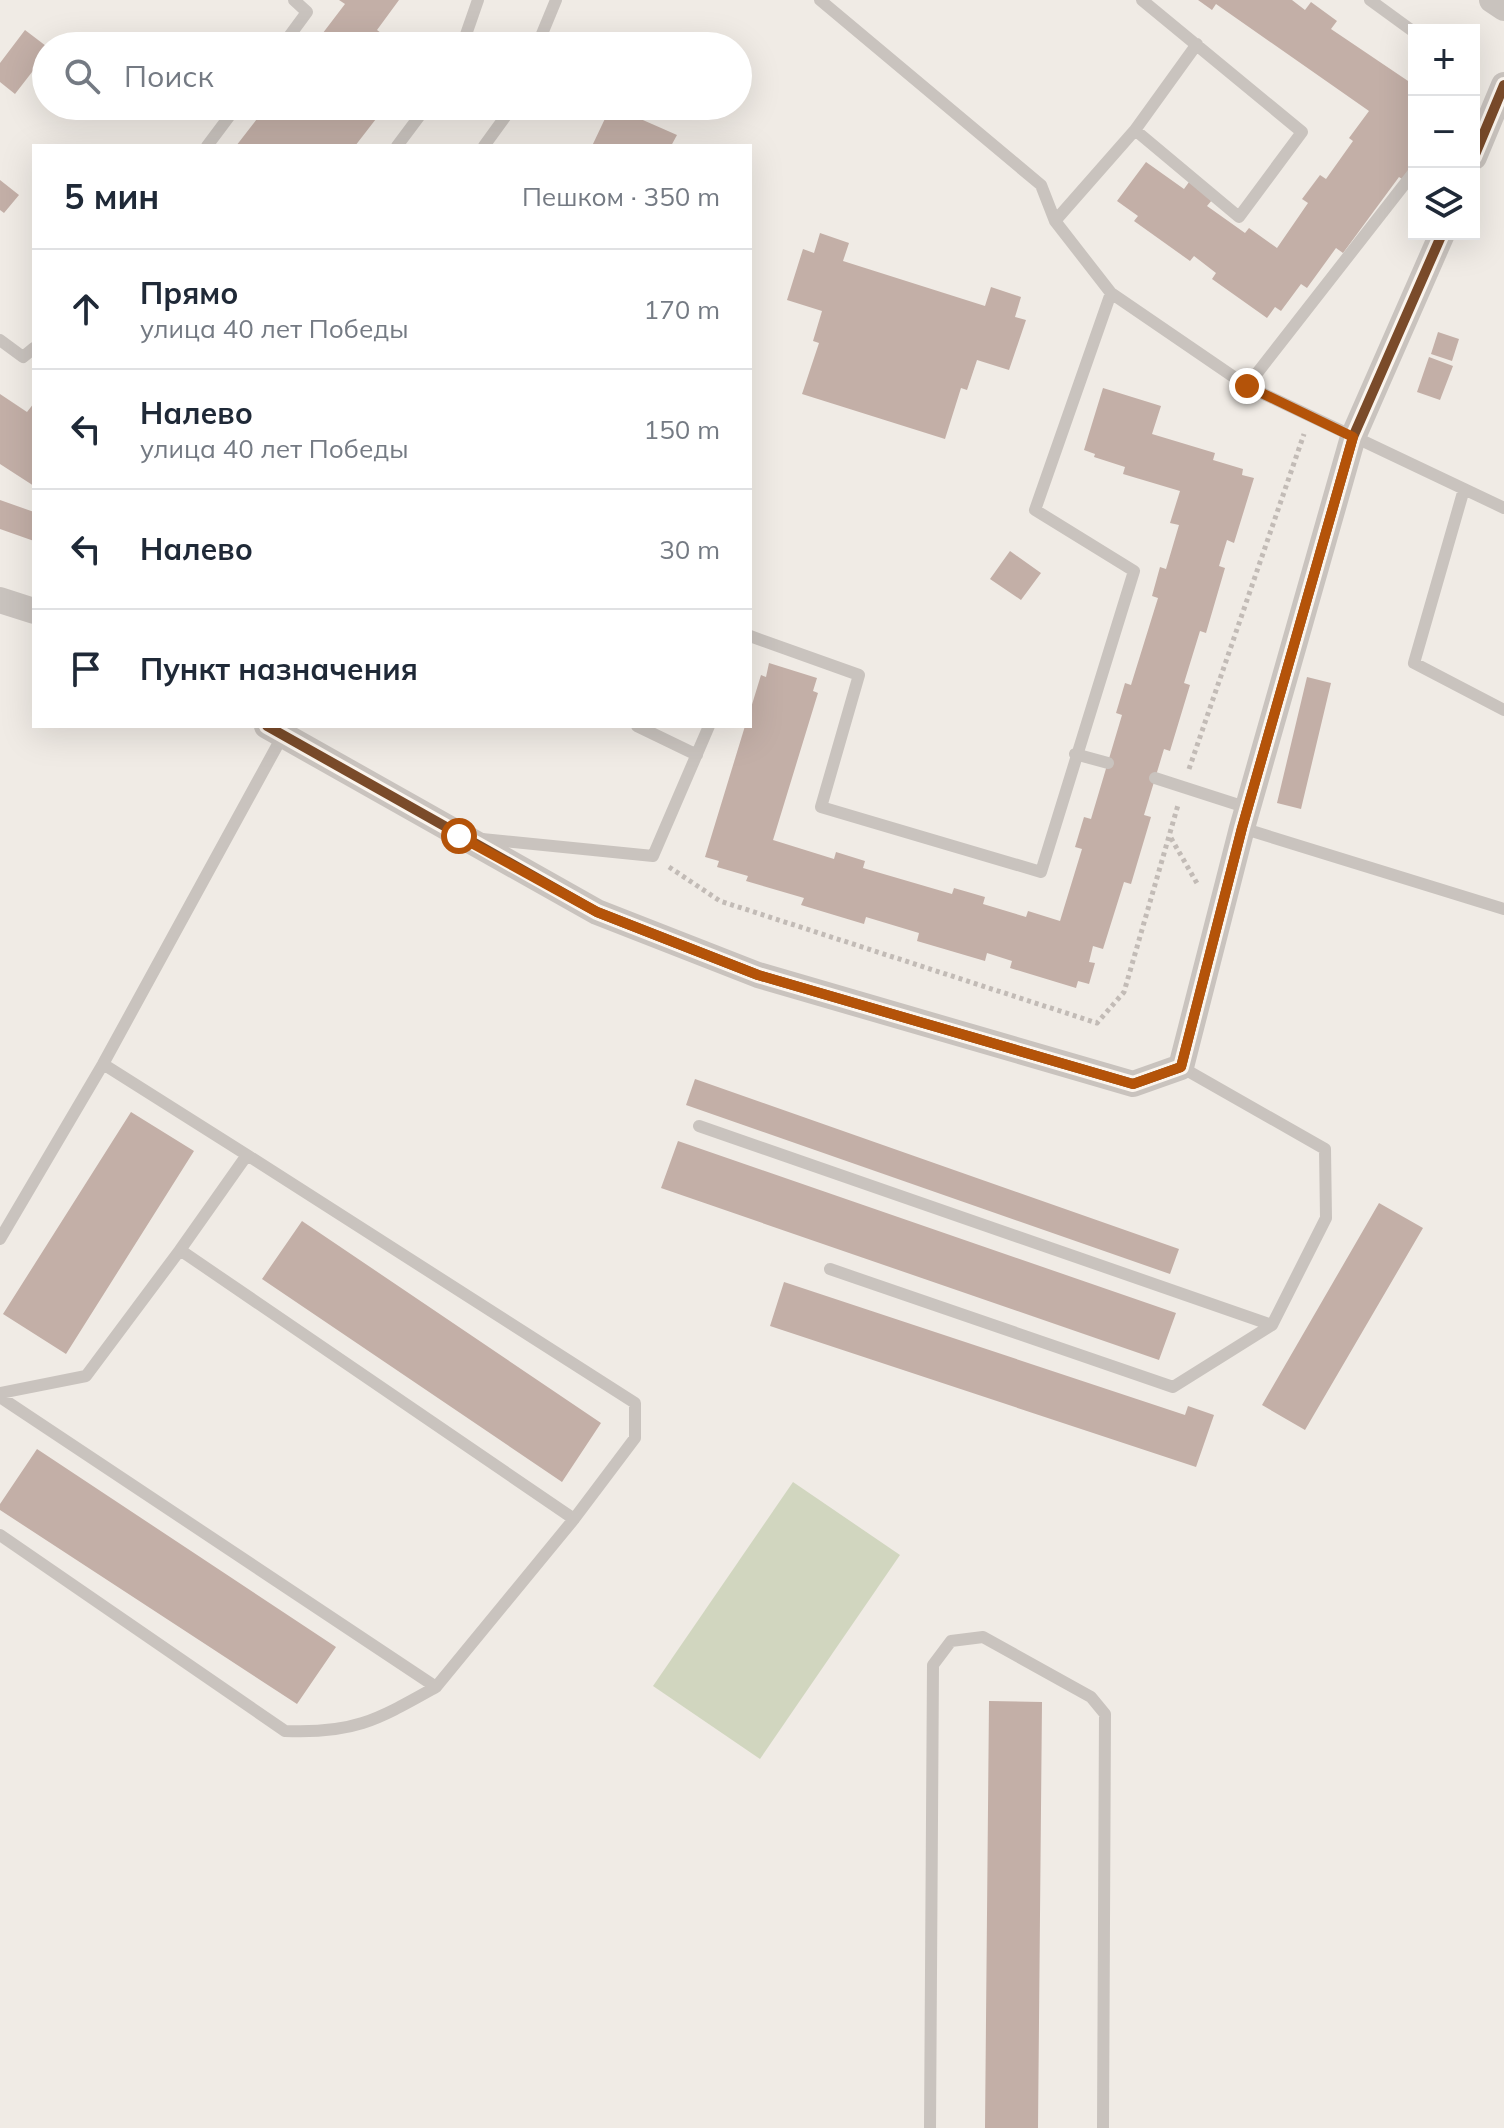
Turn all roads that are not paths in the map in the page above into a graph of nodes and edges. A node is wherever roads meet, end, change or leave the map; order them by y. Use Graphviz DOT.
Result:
graph roads {
  1 [pos="294,0"];
  2 [pos="478,0"];
  3 [pos="556,0"];
  4 [pos="820,0"];
  5 [pos="1142,0"];
  6 [pos="1370,0"];
  7 [pos="1492,0"];
  8 [pos="1504,8"];
  9 [pos="1408,28"];
  10 [pos="292,32"];
  11 [pos="467,32"];
  12 [pos="543,32"];
  13 [pos="1197,44"];
  14 [pos="1502,95"];
  15 [pos="226,120"];
  16 [pos="416,120"];
  17 [pos="503,120"];
  18 [pos="1135,130"];
  19 [pos="208,144"];
  20 [pos="398,144"];
  21 [pos="485,144"];
  22 [pos="1480,144"];
  23 [pos="1408,180"];
  24 [pos="1055,221"];
  25 [pos="1439,240"];
  26 [pos="1111,293"];
  27 [pos="0,340"];
  28 [pos="32,350"];
  29 [pos="1247,386"];
  30 [pos="1353,437"];
  31 [pos="1464,489"];
  32 [pos="1504,508"];
  33 [pos="0,600"];
  34 [pos="32,610"];
  35 [pos="752,637"];
  36 [pos="1504,710"];
  37 [pos="641,728"];
  38 [pos="708,728"];
  39 [pos="275,730"];
  40 [pos="1075,754"];
  41 [pos="697,755"];
  42 [pos="1108,763"];
  43 [pos="1155,778"];
  44 [pos="1245,818"];
  45 [pos="459,836"];
  46 [pos="1504,909"];
  47 [pos="103,1064"];
  48 [pos="1181,1067"];
  49 [pos="699,1126"];
  50 [pos="247,1155"];
  51 [pos="0,1239"];
  52 [pos="180,1250"];
  53 [pos="830,1269"];
  54 [pos="1272,1325"];
  55 [pos="0,1395"];
  56 [pos="574,1519"];
  57 [pos="0,1535"];
  58 [pos="436,1687"];
  59 [pos="930,2128"];
  60 [pos="1103,2128"];
  1 -- 10 [label="lane"];
  2 -- 11 [label="lane"];
  3 -- 12 [label="lane"];
  4 -- 24 [label="lane"];
  5 -- 13 [label="lane"];
  6 -- 9 [label="lane"];
  7 -- 8 [label="street"];
  13 -- 18 [label="lane"];
  13 -- 18 [label="lane"];
  14 -- 22 [label="street"];
  15 -- 19 [label="lane"];
  16 -- 20 [label="lane"];
  17 -- 21 [label="lane"];
  18 -- 24 [label="lane"];
  23 -- 29 [label="lane"];
  24 -- 26 [label="lane"];
  25 -- 30 [label="street"];
  26 -- 29 [label="lane"];
  26 -- 40 [label="lane"];
  27 -- 28 [label="lane"];
  29 -- 30 [label="lane"];
  30 -- 31 [label="lane"];
  30 -- 44 [label="street"];
  31 -- 32 [label="lane"];
  31 -- 36 [label="lane"];
  33 -- 34 [label="street"];
  35 -- 40 [label="lane"];
  37 -- 41 [label="lane"];
  38 -- 41 [label="lane"];
  39 -- 45 [label="street"];
  39 -- 47 [label="lane"];
  40 -- 42 [label="lane"];
  41 -- 45 [label="lane"];
  43 -- 44 [label="lane"];
  44 -- 46 [label="lane"];
  44 -- 48 [label="street"];
  45 -- 48 [label="street"];
  47 -- 50 [label="lane"];
  47 -- 51 [label="lane"];
  48 -- 54 [label="lane"];
  49 -- 54 [label="lane"];
  50 -- 52 [label="lane"];
  50 -- 56 [label="lane"];
  52 -- 55 [label="lane"];
  52 -- 56 [label="lane"];
  53 -- 54 [label="lane"];
  55 -- 58 [label="lane"];
  56 -- 58 [label="lane"];
  57 -- 58 [label="lane"];
  59 -- 60 [label="lane"];
}
